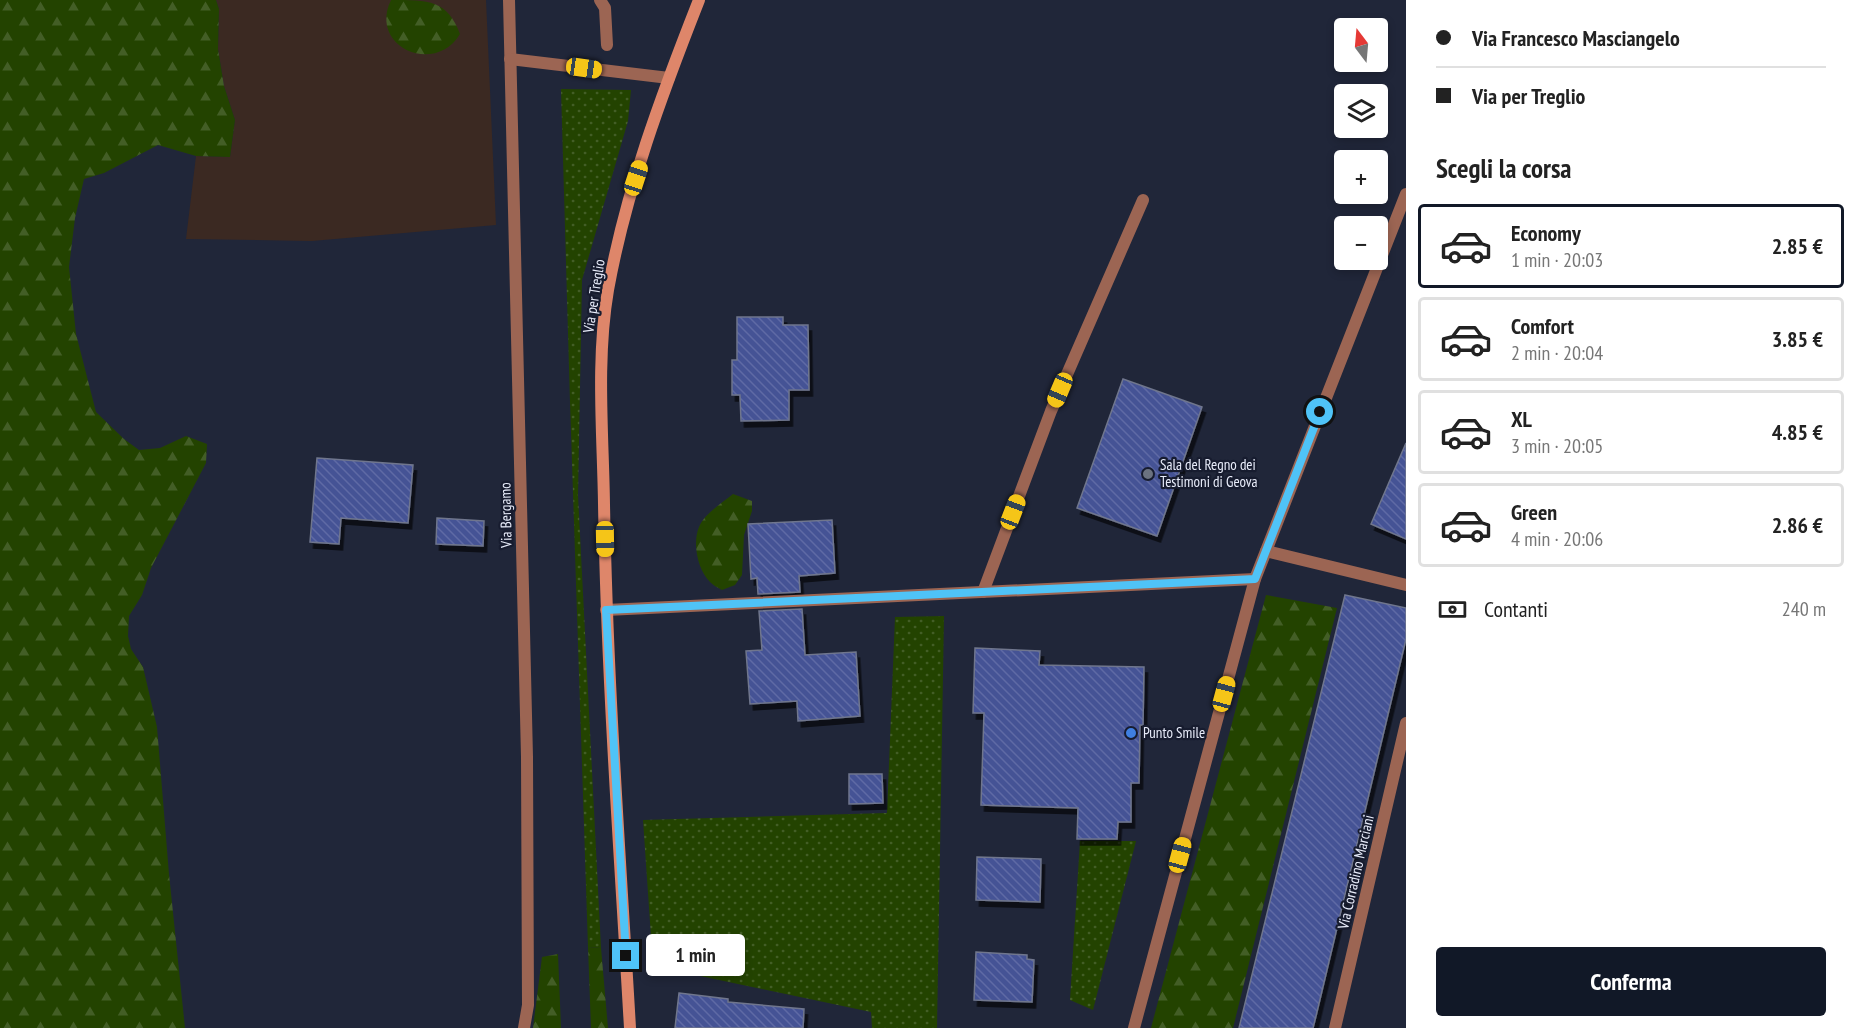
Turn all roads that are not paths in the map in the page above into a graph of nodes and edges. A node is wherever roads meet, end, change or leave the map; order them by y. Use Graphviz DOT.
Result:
graph roads {
  1 [pos="509,0"];
  2 [pos="699,0"];
  3 [pos="606,3"];
  4 [pos="606,45"];
  5 [pos="510,59"];
  6 [pos="669,78"];
  7 [pos="1406,194"];
  8 [pos="1143,200"];
  9 [pos="1266,551"];
  10 [pos="1255,579"];
  11 [pos="1406,585"];
  12 [pos="983,592"];
  13 [pos="606,610"];
  14 [pos="1406,723"];
  15 [pos="524,1028"];
  16 [pos="630,1028"];
  17 [pos="1134,1028"];
  18 [pos="1335,1028"];
  1 -- 5 [label="street, Via Bergamo"];
  2 -- 6 [label="main road, Via per Treglio"];
  3 -- 4 [label="street"];
  5 -- 6 [label="street"];
  5 -- 15 [label="street, Via Bergamo"];
  6 -- 13 [label="main road, Via per Treglio"];
  7 -- 9 [label="street"];
  8 -- 12 [label="street"];
  9 -- 10 [label="street"];
  9 -- 11 [label="street"];
  10 -- 12 [label="street"];
  10 -- 17 [label="street"];
  12 -- 13 [label="street"];
  13 -- 16 [label="main road, Via per Treglio"];
  14 -- 18 [label="street, Via Corradino Marciani"];
}
